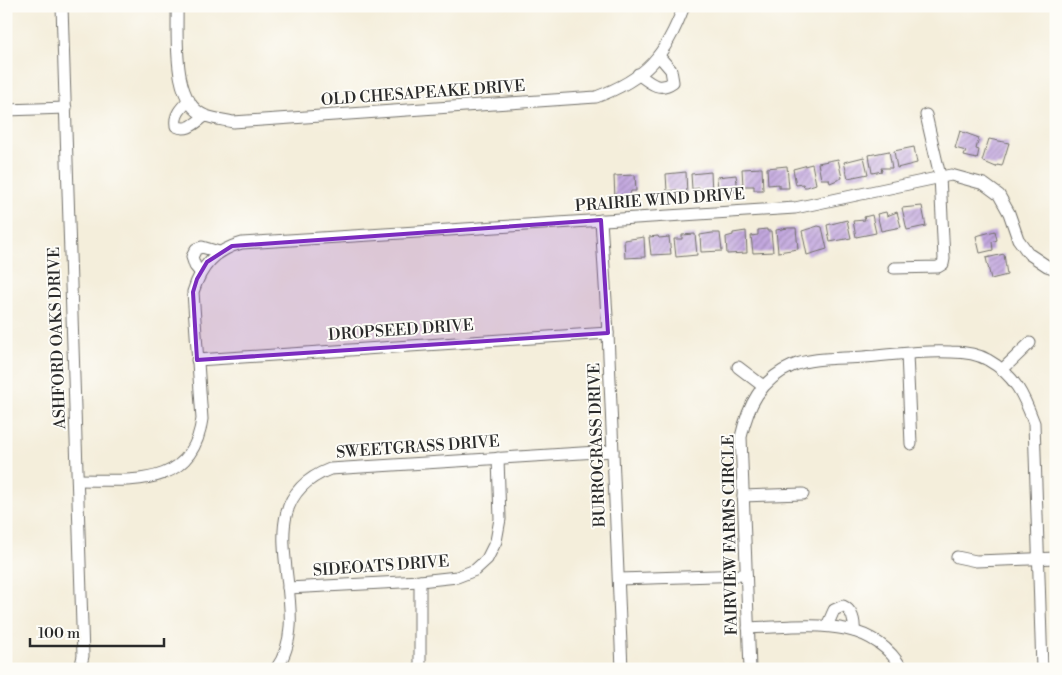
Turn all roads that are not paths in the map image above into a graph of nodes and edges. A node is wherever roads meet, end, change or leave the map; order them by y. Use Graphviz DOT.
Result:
graph roads {
  1 [pos="62,6"];
  2 [pos="177,6"];
  3 [pos="684,6"];
  4 [pos="659,56"];
  5 [pos="638,74"];
  6 [pos="189,100"];
  7 [pos="66,108"];
  8 [pos="6,110"];
  9 [pos="926,115"];
  10 [pos="205,116"];
  11 [pos="940,176"];
  12 [pos="601,220"];
  13 [pos="219,252"];
  14 [pos="894,268"];
  15 [pos="1056,268"];
  16 [pos="200,272"];
  17 [pos="608,333"];
  18 [pos="1030,343"];
  19 [pos="907,354"];
  20 [pos="197,360"];
  21 [pos="738,367"];
  22 [pos="1003,369"];
  23 [pos="763,386"];
  24 [pos="911,444"];
  25 [pos="613,450"];
  26 [pos="498,458"];
  27 [pos="78,480"];
  28 [pos="803,494"];
  29 [pos="743,496"];
  30 [pos="957,557"];
  31 [pos="1056,558"];
  32 [pos="1039,559"];
  33 [pos="746,575"];
  34 [pos="618,579"];
  35 [pos="420,581"];
  36 [pos="288,588"];
  37 [pos="827,626"];
  38 [pos="748,628"];
  39 [pos="854,631"];
  40 [pos="80,669"];
  41 [pos="276,669"];
  42 [pos="420,669"];
  43 [pos="622,669"];
  44 [pos="750,669"];
  45 [pos="902,669"];
  46 [pos="1042,669"];
  1 -- 7 [label="street, ASHFORD OAKS DRIVE"];
  2 -- 6 [label="street"];
  3 -- 4 [label="street, OLD CHESAPEAKE DRIVE"];
  4 -- 5 [label="street, OLD CHESAPEAKE DRIVE"];
  4 -- 5 [label="street"];
  5 -- 10 [label="street, OLD CHESAPEAKE DRIVE"];
  6 -- 10 [label="street"];
  6 -- 10 [label="street"];
  7 -- 8 [label="street"];
  7 -- 27 [label="street, ASHFORD OAKS DRIVE"];
  9 -- 11 [label="street"];
  11 -- 12 [label="street, PRAIRIE WIND DRIVE"];
  11 -- 14 [label="street"];
  11 -- 15 [label="street, PRAIRIE WIND DRIVE"];
  12 -- 13 [label="street, PRAIRIE WIND DRIVE"];
  12 -- 17 [label="street, BURROGRASS DRIVE"];
  13 -- 16 [label="street, PRAIRIE WIND DRIVE"];
  13 -- 16 [label="street, PRAIRIE WIND DRIVE"];
  16 -- 20 [label="street, PRAIRIE WIND DRIVE"];
  17 -- 20 [label="street, DROPSEED DRIVE"];
  17 -- 25 [label="street, BURROGRASS DRIVE"];
  18 -- 22 [label="street"];
  19 -- 22 [label="street, FAIRVIEW FARMS CIRCLE"];
  19 -- 23 [label="street, FAIRVIEW FARMS CIRCLE"];
  19 -- 24 [label="street"];
  20 -- 27 [label="street, PRAIRIE WIND DRIVE"];
  21 -- 23 [label="street"];
  22 -- 32 [label="street, FAIRVIEW FARMS CIRCLE"];
  23 -- 29 [label="street, FAIRVIEW FARMS CIRCLE"];
  25 -- 26 [label="street, SWEETGRASS DRIVE"];
  25 -- 34 [label="street, BURROGRASS DRIVE"];
  26 -- 35 [label="street, SIDEOATS DRIVE"];
  26 -- 36 [label="street, SWEETGRASS DRIVE"];
  27 -- 40 [label="street, ASHFORD OAKS DRIVE"];
  28 -- 29 [label="street"];
  29 -- 33 [label="street, FAIRVIEW FARMS CIRCLE"];
  30 -- 32 [label="street"];
  31 -- 32 [label="street"];
  32 -- 46 [label="street, FAIRVIEW FARMS CIRCLE"];
  33 -- 34 [label="street"];
  33 -- 38 [label="street, FAIRVIEW FARMS CIRCLE"];
  34 -- 43 [label="street, BURROGRASS DRIVE"];
  35 -- 36 [label="street, SIDEOATS DRIVE"];
  35 -- 42 [label="street"];
  36 -- 41 [label="street, SWEETGRASS DRIVE"];
  37 -- 38 [label="street"];
  37 -- 39 [label="street"];
  37 -- 39 [label="street"];
  38 -- 44 [label="street, FAIRVIEW FARMS CIRCLE"];
  39 -- 45 [label="street"];
}
